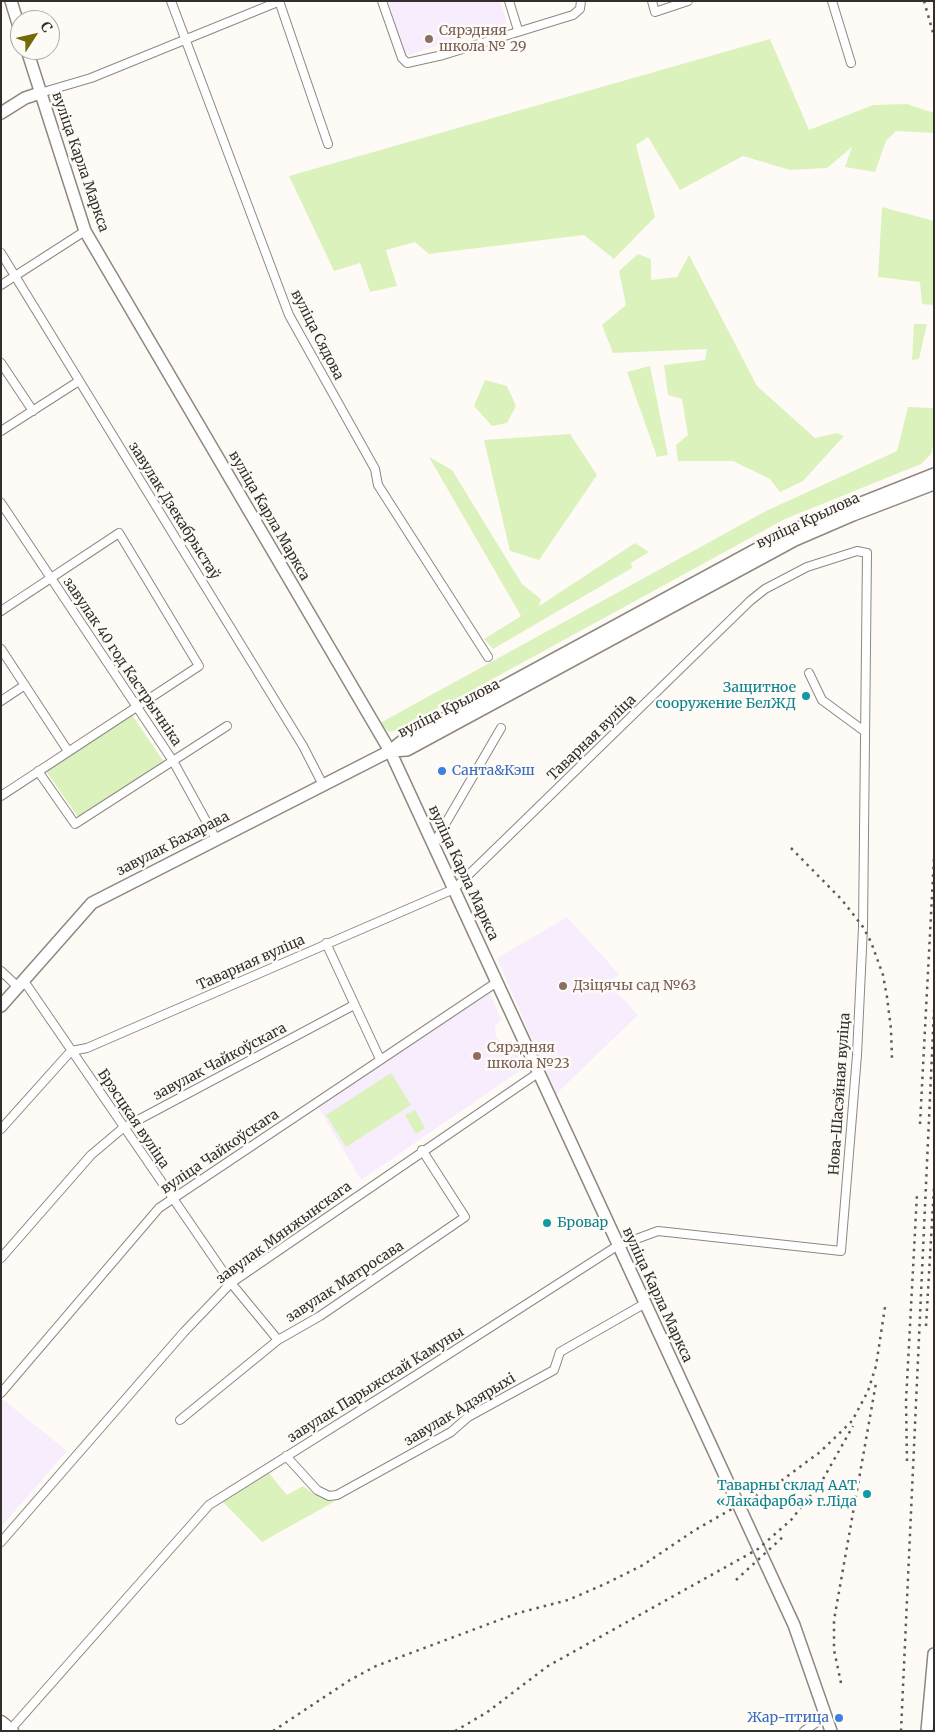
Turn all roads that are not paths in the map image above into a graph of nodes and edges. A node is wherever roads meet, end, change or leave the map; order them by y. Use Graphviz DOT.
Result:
graph roads {
  1 [pos="171,1"];
  2 [pos="279,1"];
  3 [pos="382,1"];
  4 [pos="509,1"];
  5 [pos="581,1"];
  6 [pos="652,1"];
  7 [pos="688,1"];
  8 [pos="832,1"];
  9 [pos="518,30"];
  10 [pos="184,40"];
  11 [pos="29,60"];
  12 [pos="851,63"];
  13 [pos="40,93"];
  14 [pos="1,113"];
  15 [pos="328,144"];
  16 [pos="85,231"];
  17 [pos="1,252"];
  18 [pos="16,275"];
  19 [pos="1,285"];
  20 [pos="1,363"];
  21 [pos="79,381"];
  22 [pos="33,410"];
  23 [pos="1,431"];
  24 [pos="934,474"];
  25 [pos="934,484"];
  26 [pos="1,503"];
  27 [pos="852,510"];
  28 [pos="51,578"];
  29 [pos="1,611"];
  30 [pos="1,650"];
  31 [pos="488,657"];
  32 [pos="809,673"];
  33 [pos="25,685"];
  34 [pos="1,702"];
  35 [pos="136,707"];
  36 [pos="227,726"];
  37 [pos="501,728"];
  38 [pos="864,731"];
  39 [pos="68,751"];
  40 [pos="390,751"];
  41 [pos="173,762"];
  42 [pos="38,771"];
  43 [pos="323,785"];
  44 [pos="1,796"];
  45 [pos="216,839"];
  46 [pos="433,845"];
  47 [pos="454,889"];
  48 [pos="862,939"];
  49 [pos="326,943"];
  50 [pos="1,971"];
  51 [pos="497,982"];
  52 [pos="21,984"];
  53 [pos="354,1005"];
  54 [pos="1,1006"];
  55 [pos="71,1051"];
  56 [pos="380,1059"];
  57 [pos="538,1073"];
  58 [pos="123,1128"];
  59 [pos="1,1129"];
  60 [pos="422,1150"];
  61 [pos="172,1199"];
  62 [pos="617,1246"];
  63 [pos="841,1251"];
  64 [pos="1,1258"];
  65 [pos="231,1283"];
  66 [pos="644,1304"];
  67 [pos="278,1340"];
  68 [pos="1,1393"];
  69 [pos="180,1420"];
  70 [pos="286,1456"];
  71 [pos="1,1542"];
  72 [pos="934,1654"];
  73 [pos="933,1668"];
  74 [pos="826,1716"];
  75 [pos="8,1727"];
  76 [pos="804,1731"];
  77 [pos="831,1731"];
  78 [pos="927,1731"];
  1 -- 10 [label="street, вуліца Сядова"];
  2 -- 10 [label="street"];
  2 -- 15 [label="street"];
  3 -- 9 [label="street"];
  4 -- 9 [label="street"];
  5 -- 9 [label="street"];
  6 -- 7 [label="street"];
  8 -- 12 [label="street"];
  10 -- 13 [label="street"];
  10 -- 31 [label="street, вуліца Сядова"];
  11 -- 13 [label="main road, вуліца Карла Маркса"];
  13 -- 14 [label="main road"];
  13 -- 16 [label="main road, вуліца Карла Маркса"];
  16 -- 18 [label="street"];
  16 -- 40 [label="main road, вуліца Карла Маркса"];
  17 -- 18 [label="street, завулак Дзекабрыстаў"];
  18 -- 19 [label="street"];
  18 -- 21 [label="street, завулак Дзекабрыстаў"];
  20 -- 22 [label="street"];
  21 -- 22 [label="street"];
  21 -- 43 [label="street, завулак Дзекабрыстаў"];
  22 -- 23 [label="street"];
  24 -- 27 [label="main road, вуліца Крылова"];
  25 -- 27 [label="main road, вуліца Крылова"];
  26 -- 28 [label="street, завулак 40 год Кастрычніка"];
  27 -- 40 [label="main road, вуліца Крылова"];
  28 -- 29 [label="street"];
  28 -- 35 [label="street, завулак 40 год Кастрычніка"];
  28 -- 35 [label="street"];
  30 -- 33 [label="street"];
  32 -- 38 [label="street"];
  33 -- 34 [label="street"];
  33 -- 39 [label="street"];
  35 -- 39 [label="street"];
  35 -- 41 [label="street, завулак 40 год Кастрычніка"];
  36 -- 41 [label="street"];
  37 -- 46 [label="street"];
  38 -- 47 [label="street, Таварная вуліца"];
  38 -- 48 [label="street, Таварная вуліца"];
  39 -- 42 [label="street"];
  40 -- 43 [label="main road, завулак Бахарава"];
  40 -- 46 [label="main road, вуліца Карла Маркса"];
  41 -- 42 [label="street"];
  41 -- 45 [label="street, завулак 40 год Кастрычніка"];
  42 -- 44 [label="street"];
  43 -- 45 [label="main road, завулак Бахарава"];
  45 -- 52 [label="main road, завулак Бахарава"];
  46 -- 47 [label="main road, вуліца Карла Маркса"];
  47 -- 49 [label="street, Таварная вуліца"];
  47 -- 51 [label="main road, вуліца Карла Маркса"];
  48 -- 63 [label="street, Нова-Шасэйная вуліца"];
  49 -- 53 [label="street"];
  49 -- 55 [label="street, Таварная вуліца"];
  50 -- 52 [label="street, Брэсцкая вуліца"];
  51 -- 56 [label="street, вуліца Чайкоўскага"];
  51 -- 57 [label="main road, вуліца Карла Маркса"];
  52 -- 54 [label="main road, завулак Бахарава"];
  52 -- 55 [label="street, Брэсцкая вуліца"];
  53 -- 56 [label="street"];
  53 -- 58 [label="street, завулак Чайкоўскага"];
  55 -- 58 [label="street, Брэсцкая вуліца"];
  55 -- 59 [label="street"];
  56 -- 61 [label="street, вуліца Чайкоўскага"];
  57 -- 60 [label="street, завулак Мянжынскага"];
  57 -- 62 [label="main road, вуліца Карла Маркса"];
  58 -- 61 [label="street, Брэсцкая вуліца"];
  58 -- 64 [label="street, завулак Чайкоўскага"];
  60 -- 65 [label="street, завулак Мянжынскага"];
  60 -- 67 [label="street, завулак Матросава"];
  61 -- 65 [label="street, Брэсцкая вуліца"];
  61 -- 68 [label="street, вуліца Чайкоўскага"];
  62 -- 63 [label="street, завулак Парыжскай Камуны"];
  62 -- 66 [label="main road, вуліца Карла Маркса"];
  62 -- 70 [label="street, завулак Парыжскай Камуны"];
  65 -- 67 [label="street, Брэсцкая вуліца"];
  65 -- 71 [label="street, завулак Мянжынскага"];
  66 -- 70 [label="street, завулак Адзярыхі"];
  66 -- 74 [label="main road, вуліца Карла Маркса"];
  67 -- 69 [label="street, завулак Матросава"];
  70 -- 75 [label="street, завулак Парыжскай Камуны"];
  72 -- 73 [label="main road"];
  73 -- 78 [label="main road"];
  74 -- 76 [label="street"];
  74 -- 77 [label="main road, вуліца Карла Маркса"];
}
